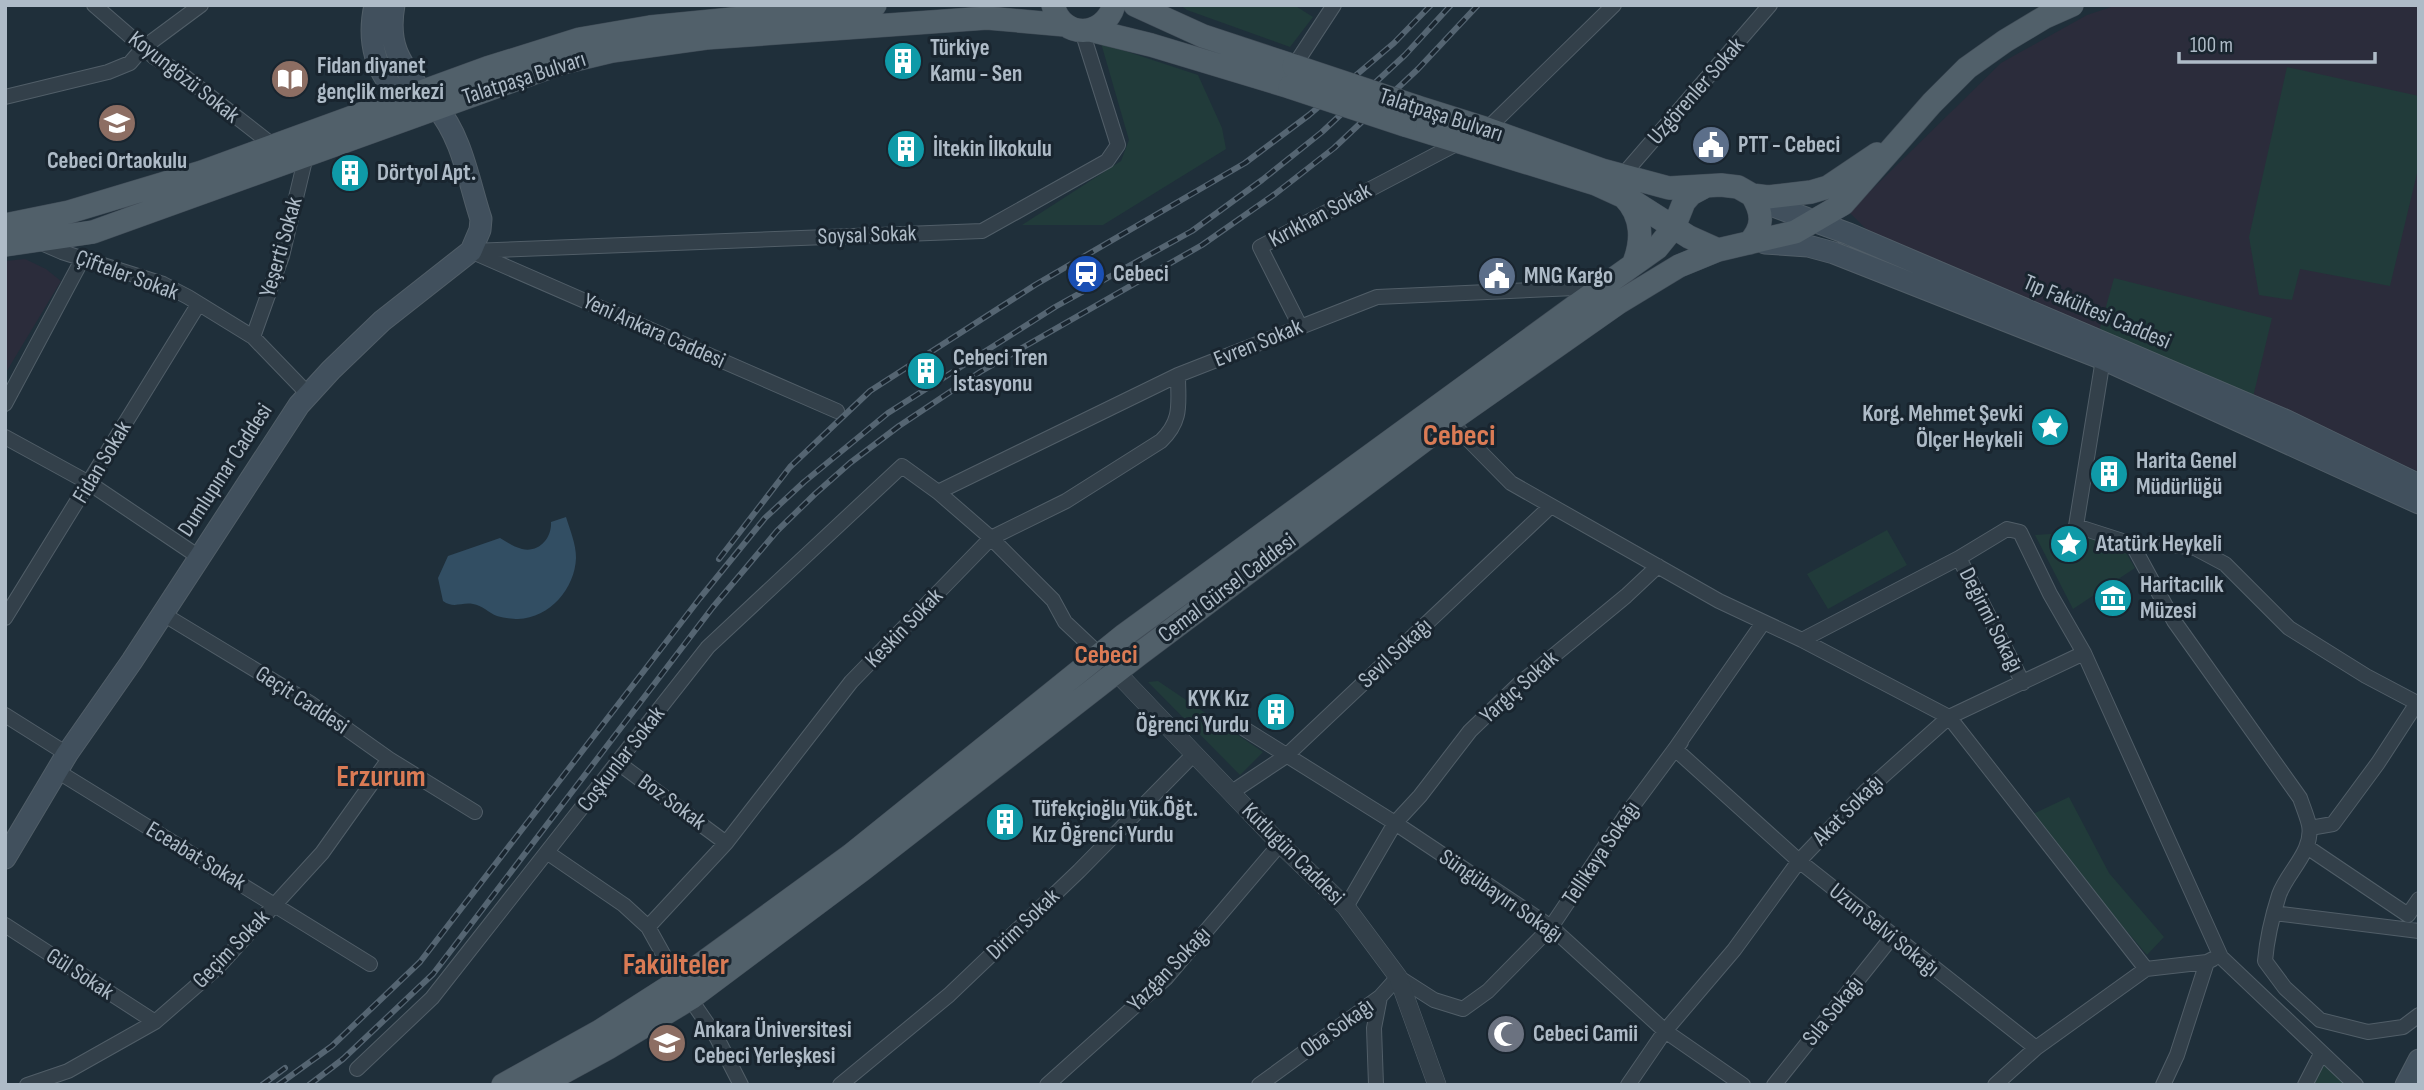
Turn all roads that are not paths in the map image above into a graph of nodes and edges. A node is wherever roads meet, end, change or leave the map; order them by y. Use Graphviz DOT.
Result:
graph roads {
  1 [pos="94,5"];
  2 [pos="201,5"];
  3 [pos="375,5"];
  4 [pos="394,5"];
  5 [pos="875,5"];
  6 [pos="1115,5"];
  7 [pos="1135,5"];
  8 [pos="1334,5"];
  9 [pos="1614,5"];
  10 [pos="1770,5"];
  11 [pos="2072,5"];
  12 [pos="1073,23"];
  13 [pos="143,48"];
  14 [pos="1292,76"];
  15 [pos="5,97"];
  16 [pos="420,102"];
  17 [pos="1411,116"];
  18 [pos="1488,129"];
  19 [pos="1897,141"];
  20 [pos="1460,142"];
  21 [pos="275,147"];
  22 [pos="306,156"];
  23 [pos="1623,186"];
  24 [pos="1706,186"];
  25 [pos="1752,195"];
  26 [pos="1815,222"];
  27 [pos="5,225"];
  28 [pos="1674,227"];
  29 [pos="38,242"];
  30 [pos="1749,243"];
  31 [pos="5,245"];
  32 [pos="1718,250"];
  33 [pos="471,251"];
  34 [pos="83,258"];
  35 [pos="1633,265"];
  36 [pos="1603,287"];
  37 [pos="198,304"];
  38 [pos="1300,326"];
  39 [pos="253,337"];
  40 [pos="2103,359"];
  41 [pos="1178,375"];
  42 [pos="308,394"];
  43 [pos="5,404"];
  44 [pos="837,411"];
  45 [pos="1450,421"];
  46 [pos="5,436"];
  47 [pos="89,483"];
  48 [pos="2419,485"];
  49 [pos="938,492"];
  50 [pos="2419,503"];
  51 [pos="1550,506"];
  52 [pos="991,538"];
  53 [pos="2132,544"];
  54 [pos="198,557"];
  55 [pos="1959,558"];
  56 [pos="1658,566"];
  57 [pos="163,614"];
  58 [pos="5,618"];
  59 [pos="1763,623"];
  60 [pos="1802,640"];
  61 [pos="2084,653"];
  62 [pos="1100,655"];
  63 [pos="1117,672"];
  64 [pos="2023,683"];
  65 [pos="2418,704"];
  66 [pos="5,715"];
  67 [pos="1949,717"];
  68 [pos="1243,728"];
  69 [pos="1675,749"];
  70 [pos="1195,753"];
  71 [pos="1286,756"];
  72 [pos="389,759"];
  73 [pos="617,762"];
  74 [pos="62,763"];
  75 [pos="1232,792"];
  76 [pos="475,812"];
  77 [pos="1395,823"];
  78 [pos="2310,828"];
  79 [pos="726,843"];
  80 [pos="1280,844"];
  81 [pos="2306,847"];
  82 [pos="548,853"];
  83 [pos="5,858"];
  84 [pos="1799,861"];
  85 [pos="2419,899"];
  86 [pos="275,904"];
  87 [pos="1346,907"];
  88 [pos="2274,913"];
  89 [pos="5,925"];
  90 [pos="1551,926"];
  91 [pos="648,927"];
  92 [pos="2419,930"];
  93 [pos="1892,937"];
  94 [pos="2221,957"];
  95 [pos="2207,962"];
  96 [pos="370,964"];
  97 [pos="2146,969"];
  98 [pos="1398,977"];
  99 [pos="685,989"];
  100 [pos="1380,997"];
  101 [pos="2419,1015"];
  102 [pos="155,1022"];
  103 [pos="1665,1031"];
  104 [pos="2036,1048"];
  105 [pos="2321,1054"];
  106 [pos="2419,1060"];
  107 [pos="358,1069"];
  108 [pos="27,1085"];
  109 [pos="504,1085"];
  110 [pos="540,1085"];
  111 [pos="741,1085"];
  112 [pos="840,1085"];
  113 [pos="1047,1085"];
  114 [pos="1259,1085"];
  115 [pos="1376,1085"];
  116 [pos="1437,1085"];
  117 [pos="1628,1085"];
  118 [pos="1743,1085"];
  119 [pos="1774,1085"];
  120 [pos="1995,1085"];
  121 [pos="2163,1085"];
  122 [pos="2305,1085"];
  123 [pos="2356,1085"];
  124 [pos="2406,1085"];
  1 -- 13 [label="street, Koyungözü Sokak"];
  2 -- 13 [label="street"];
  3 -- 16 [label="main road"];
  4 -- 16 [label="main road"];
  5 -- 16 [label="main road, Talatpaşa Bulvarı"];
  6 -- 12 [label="main road"];
  7 -- 14 [label="main road, Talatpaşa Bulvarı"];
  8 -- 14 [label="street"];
  9 -- 18 [label="street"];
  10 -- 23 [label="street, Uzgörenler Sokak"];
  11 -- 19 [label="main road"];
  12 -- 14 [label="main road, Talatpaşa Bulvarı"];
  12 -- 16 [label="main road, Talatpaşa Bulvarı"];
  12 -- 33 [label="street, Soysal Sokak"];
  13 -- 15 [label="street"];
  13 -- 21 [label="street, Koyungözü Sokak"];
  14 -- 17 [label="main road, Talatpaşa Bulvarı, bridge"];
  16 -- 21 [label="main road, Talatpaşa Bulvarı"];
  16 -- 22 [label="main road, Talatpaşa Bulvarı"];
  16 -- 33 [label="main road"];
  17 -- 18 [label="main road, Talatpaşa Bulvarı"];
  17 -- 20 [label="main road, Talatpaşa Bulvarı"];
  18 -- 23 [label="main road, Talatpaşa Bulvarı"];
  19 -- 25 [label="main road, Talatpaşa Bulvarı"];
  19 -- 26 [label="main road"];
  20 -- 23 [label="main road, Talatpaşa Bulvarı"];
  20 -- 38 [label="street, Kırıkhan Sokak"];
  21 -- 27 [label="main road, Talatpaşa Bulvarı"];
  22 -- 29 [label="main road, Talatpaşa Bulvarı"];
  22 -- 39 [label="street, Yeşerti Sokak"];
  23 -- 24 [label="main road, Talatpaşa Bulvarı"];
  23 -- 28 [label="main road, Talatpaşa Bulvarı"];
  23 -- 35 [label="main road"];
  24 -- 25 [label="main road, Talatpaşa Bulvarı"];
  24 -- 28 [label="main road"];
  25 -- 26 [label="main road, Tıp Fakültesi Caddesi"];
  25 -- 30 [label="main road"];
  26 -- 30 [label="main road"];
  26 -- 48 [label="main road, Tıp Fakültesi Caddesi"];
  28 -- 32 [label="main road"];
  28 -- 35 [label="main road, Cemal Gürsel Caddesi"];
  29 -- 31 [label="main road, Talatpaşa Bulvarı"];
  29 -- 34 [label="street, Çifteler Sokak"];
  30 -- 32 [label="main road"];
  30 -- 40 [label="main road, Tıp Fakültesi Caddesi"];
  32 -- 45 [label="main road, Cemal Gürsel Caddesi"];
  33 -- 42 [label="main road, Dumlupınar Caddesi"];
  33 -- 44 [label="street, Yeni Ankara Caddesi"];
  34 -- 37 [label="street, Çifteler Sokak"];
  34 -- 43 [label="street"];
  35 -- 36 [label="main road, Cemal Gürsel Caddesi"];
  36 -- 38 [label="street, Evren Sokak"];
  36 -- 62 [label="main road, Cemal Gürsel Caddesi"];
  37 -- 39 [label="street, Çifteler Sokak"];
  37 -- 47 [label="street, Fidan Sokak"];
  38 -- 41 [label="street, Evren Sokak"];
  39 -- 42 [label="street, Çifteler Sokak"];
  40 -- 50 [label="main road, Tıp Fakültesi Caddesi"];
  40 -- 53 [label="street"];
  41 -- 49 [label="street, Evren Sokak"];
  41 -- 52 [label="street, Keskin Sokak"];
  42 -- 54 [label="main road, Dumlupınar Caddesi"];
  45 -- 51 [label="street"];
  45 -- 63 [label="main road, Cemal Gürsel Caddesi"];
  46 -- 47 [label="street"];
  47 -- 54 [label="street"];
  47 -- 58 [label="street, Fidan Sokak"];
  49 -- 52 [label="street"];
  49 -- 73 [label="street, Coşkunlar Sokak"];
  51 -- 56 [label="street"];
  51 -- 71 [label="street, Sevil Sokağı"];
  52 -- 62 [label="street"];
  52 -- 79 [label="street, Keskin Sokak"];
  53 -- 65 [label="street"];
  53 -- 78 [label="street"];
  54 -- 57 [label="main road, Dumlupınar Caddesi"];
  55 -- 60 [label="street"];
  55 -- 61 [label="street"];
  55 -- 64 [label="street, Değirmi Sokağı"];
  56 -- 59 [label="street"];
  56 -- 77 [label="street, Yargıç Sokak"];
  57 -- 72 [label="street, Geçit Caddesi"];
  57 -- 74 [label="main road, Dumlupınar Caddesi"];
  59 -- 60 [label="street"];
  59 -- 69 [label="street, Tellikaya Sokağı"];
  60 -- 67 [label="street"];
  61 -- 64 [label="street, Akat Sokağı"];
  61 -- 94 [label="street"];
  62 -- 63 [label="street, Kutlugün Caddesi"];
  62 -- 99 [label="main road, Cemal Gürsel Caddesi"];
  63 -- 70 [label="street, Kutlugün Caddesi"];
  63 -- 99 [label="main road, Cemal Gürsel Caddesi"];
  64 -- 67 [label="street, Akat Sokağı"];
  65 -- 78 [label="street"];
  66 -- 74 [label="street, Eceabat Sokak"];
  67 -- 84 [label="street, Akat Sokağı"];
  67 -- 97 [label="street"];
  68 -- 71 [label="street, Süngübayırı Sokağı"];
  69 -- 84 [label="street, Uzun Selvi Sokağı"];
  69 -- 90 [label="street, Tellikaya Sokağı"];
  70 -- 75 [label="street, Kutlugün Caddesi"];
  70 -- 112 [label="street, Dirim Sokak"];
  71 -- 75 [label="street, Sevil Sokağı"];
  71 -- 77 [label="street, Süngübayırı Sokağı"];
  72 -- 76 [label="street, Geçit Caddesi"];
  72 -- 86 [label="street, Geçim Sokak"];
  73 -- 79 [label="street, Boz Sokak"];
  73 -- 82 [label="street, Coşkunlar Sokak"];
  74 -- 83 [label="main road, Dumlupınar Caddesi"];
  74 -- 86 [label="street, Eceabat Sokak"];
  75 -- 80 [label="street, Kutlugün Caddesi"];
  77 -- 87 [label="street, Yargıç Sokak"];
  77 -- 90 [label="street, Süngübayırı Sokağı"];
  78 -- 81 [label="street"];
  79 -- 91 [label="street, Keskin Sokak"];
  80 -- 87 [label="street, Kutlugün Caddesi"];
  80 -- 113 [label="street, Yazgan Sokağı"];
  81 -- 85 [label="street"];
  81 -- 88 [label="street"];
  82 -- 91 [label="street"];
  82 -- 107 [label="street, Coşkunlar Sokak"];
  84 -- 93 [label="street, Uzun Selvi Sokağı"];
  84 -- 103 [label="street, Akat Sokağı"];
  86 -- 96 [label="street, Eceabat Sokak"];
  86 -- 102 [label="street, Geçim Sokak"];
  87 -- 98 [label="street, Kutlugün Caddesi"];
  88 -- 92 [label="street"];
  88 -- 101 [label="street"];
  89 -- 102 [label="street, Gül Sokak"];
  90 -- 98 [label="street, Tellikaya Sokağı"];
  90 -- 103 [label="street, Süngübayırı Sokağı"];
  91 -- 99 [label="street"];
  93 -- 104 [label="street, Uzun Selvi Sokağı"];
  93 -- 119 [label="street, Sıla Sokağı"];
  94 -- 95 [label="street"];
  94 -- 105 [label="street"];
  95 -- 97 [label="street"];
  95 -- 121 [label="street"];
  97 -- 104 [label="street"];
  98 -- 100 [label="street, Oba Sokağı"];
  98 -- 116 [label="street, Kutlugün Caddesi"];
  99 -- 109 [label="main road, Cemal Gürsel Caddesi"];
  99 -- 110 [label="main road, Cemal Gürsel Caddesi"];
  99 -- 111 [label="street"];
  100 -- 114 [label="street, Oba Sokağı"];
  100 -- 115 [label="street"];
  102 -- 108 [label="street, Geçim Sokak"];
  103 -- 117 [label="street, Akat Sokağı"];
  103 -- 118 [label="street, Süngübayırı Sokağı"];
  104 -- 120 [label="street"];
  105 -- 122 [label="street"];
  105 -- 123 [label="street"];
  106 -- 124 [label="main road"];
}
